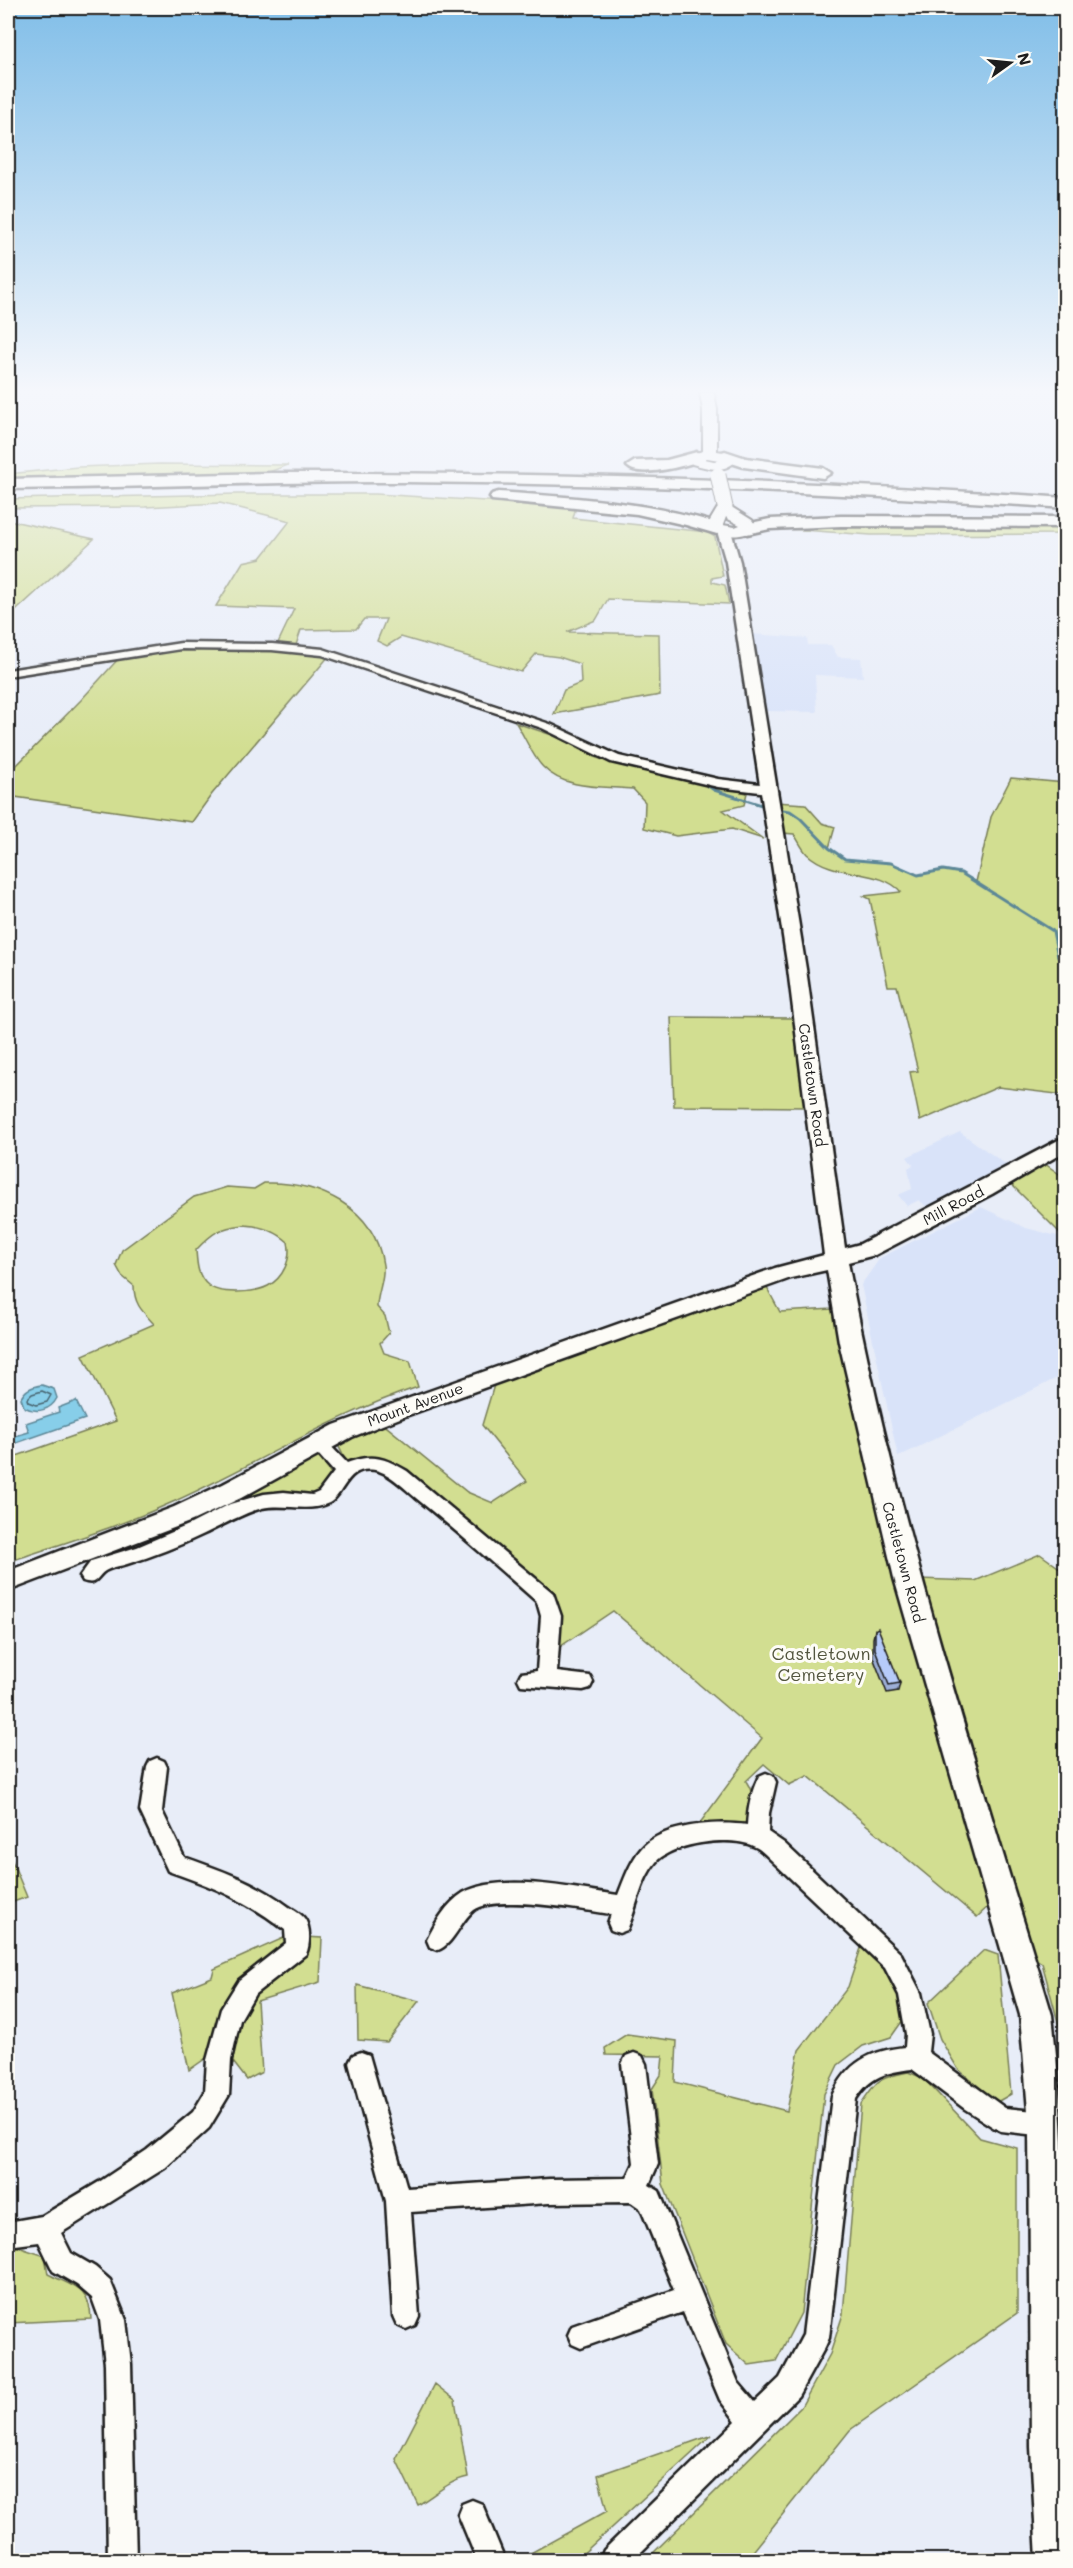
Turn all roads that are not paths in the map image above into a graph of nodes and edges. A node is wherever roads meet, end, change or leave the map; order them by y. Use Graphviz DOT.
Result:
graph roads {
  1 [pos="655,513"];
  2 [pos="723,513"];
  3 [pos="730,513"];
  4 [pos="1065,522"];
  5 [pos="719,527"];
  6 [pos="744,527"];
  7 [pos="732,558"];
  8 [pos="8,673"];
  9 [pos="770,802"];
  10 [pos="1065,1142"];
  11 [pos="837,1259"];
  12 [pos="319,1445"];
  13 [pos="345,1471"];
  14 [pos="90,1576"];
  15 [pos="8,1581"];
  16 [pos="583,1682"];
  17 [pos="157,1767"];
  18 [pos="766,1782"];
  19 [pos="757,1837"];
  20 [pos="438,1941"];
  21 [pos="916,2057"];
  22 [pos="361,2063"];
  23 [pos="634,2064"];
  24 [pos="1056,2126"];
  25 [pos="634,2190"];
  26 [pos="398,2201"];
  27 [pos="46,2228"];
  28 [pos="8,2234"];
  29 [pos="690,2297"];
  30 [pos="406,2316"];
  31 [pos="581,2335"];
  32 [pos="754,2423"];
  33 [pos="472,2514"];
  34 [pos="122,2560"];
  35 [pos="491,2560"];
  36 [pos="614,2560"];
  37 [pos="1056,2560"];
  1 -- 5 [label="highway"];
  2 -- 5 [label="main road"];
  3 -- 6 [label="main road"];
  4 -- 6 [label="highway"];
  5 -- 6 [label="main road"];
  5 -- 7 [label="main road, Castletown Road"];
  6 -- 7 [label="main road"];
  7 -- 9 [label="main road, Castletown Road"];
  8 -- 9 [label="street"];
  9 -- 11 [label="main road, Castletown Road"];
  10 -- 11 [label="main road, Mill Road"];
  11 -- 12 [label="main road, Mount Avenue"];
  11 -- 24 [label="main road, Castletown Road"];
  12 -- 13 [label="street"];
  12 -- 15 [label="main road, Mount Avenue"];
  13 -- 14 [label="street"];
  13 -- 16 [label="street"];
  17 -- 27 [label="street"];
  18 -- 19 [label="street"];
  19 -- 20 [label="street"];
  19 -- 21 [label="street"];
  21 -- 24 [label="street"];
  21 -- 32 [label="street"];
  22 -- 26 [label="street"];
  23 -- 25 [label="street"];
  24 -- 37 [label="main road, Castletown Road"];
  25 -- 26 [label="street"];
  25 -- 29 [label="street"];
  26 -- 30 [label="street"];
  27 -- 28 [label="street"];
  27 -- 34 [label="street"];
  29 -- 31 [label="street"];
  29 -- 32 [label="street"];
  32 -- 36 [label="street"];
  33 -- 35 [label="street"];
}
